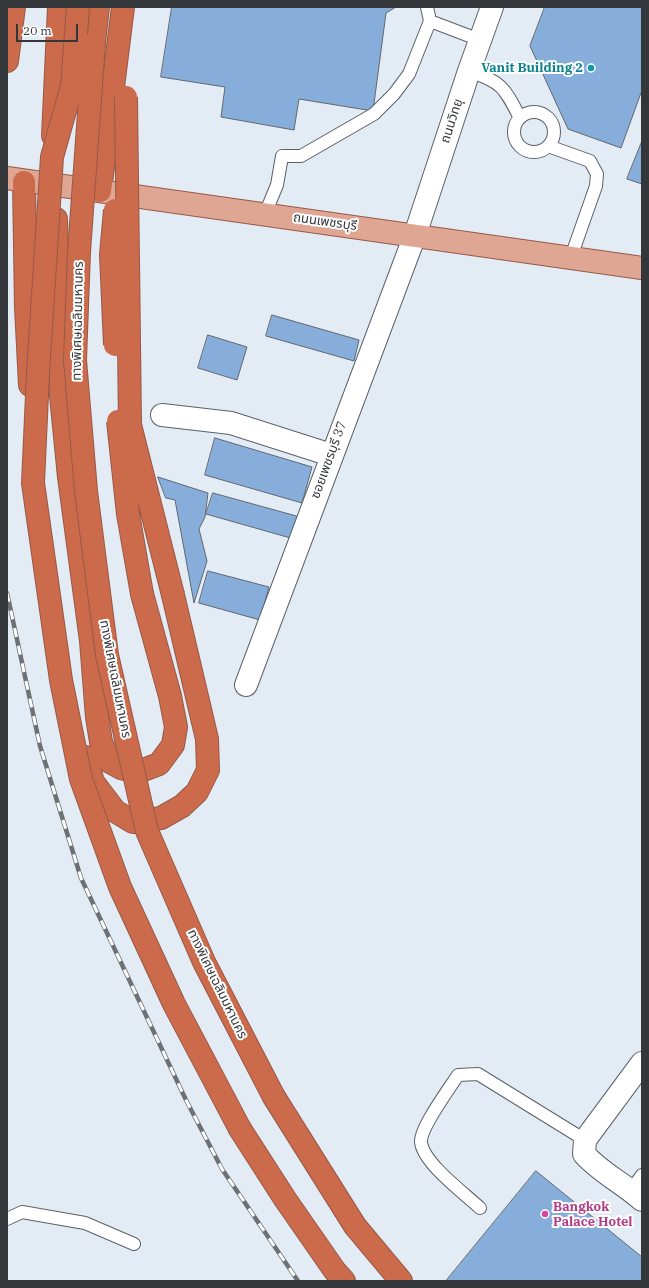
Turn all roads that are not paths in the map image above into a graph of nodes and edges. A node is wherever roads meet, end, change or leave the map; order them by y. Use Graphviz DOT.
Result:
graph roads {
  1 [pos="14,7"];
  2 [pos="59,7"];
  3 [pos="78,7"];
  4 [pos="98,7"];
  5 [pos="123,7"];
  6 [pos="136,7"];
  7 [pos="427,7"];
  8 [pos="492,7"];
  9 [pos="430,21"];
  10 [pos="480,40"];
  11 [pos="7,61"];
  12 [pos="468,71"];
  13 [pos="126,97"];
  14 [pos="520,118"];
  15 [pos="548,146"];
  16 [pos="52,157"];
  17 [pos="15,180"];
  18 [pos="56,186"];
  19 [pos="100,191"];
  20 [pos="264,214"];
  21 [pos="415,235"];
  22 [pos="571,257"];
  23 [pos="642,268"];
  24 [pos="162,415"];
  25 [pos="331,455"];
  26 [pos="246,685"];
  27 [pos="642,1063"];
  28 [pos="585,1140"];
  29 [pos="638,1188"];
  30 [pos="480,1208"];
  31 [pos="7,1219"];
  32 [pos="134,1244"];
  33 [pos="344,1281"];
  34 [pos="401,1281"];
  1 -- 11 [label="highway"];
  2 -- 16 [label="highway, bridge"];
  3 -- 16 [label="highway, bridge"];
  4 -- 34 [label="highway, ทางพิเศษเฉลิมมหานคร, bridge"];
  5 -- 19 [label="highway"];
  6 -- 13 [label="highway"];
  7 -- 9 [label="lane"];
  8 -- 10 [label="street, ถนนวิทยุ"];
  9 -- 10 [label="lane"];
  9 -- 20 [label="lane"];
  10 -- 12 [label="street, ถนนวิทยุ"];
  12 -- 14 [label="lane"];
  12 -- 21 [label="street, ถนนวิทยุ"];
  13 -- 17 [label="highway, bridge"];
  13 -- 18 [label="highway, bridge"];
  14 -- 15 [label="lane"];
  14 -- 15 [label="lane"];
  15 -- 22 [label="lane"];
  16 -- 33 [label="highway, bridge"];
  17 -- 18 [label="main road, ถนนเพชรบุรี"];
  18 -- 19 [label="main road, ถนนเพชรบุรี"];
  19 -- 20 [label="main road, ถนนเพชรบุรี"];
  20 -- 21 [label="main road, ถนนเพชรบุรี"];
  21 -- 22 [label="main road, ถนนเพชรบุรี"];
  21 -- 25 [label="street, ซอยเพชรบุรี 37"];
  22 -- 23 [label="main road, ถนนเพชรบุรี"];
  24 -- 25 [label="street"];
  25 -- 26 [label="street, ซอยเพชรบุรี 37"];
  27 -- 28 [label="street"];
  28 -- 29 [label="street"];
  28 -- 30 [label="lane"];
  31 -- 32 [label="lane"];
}
